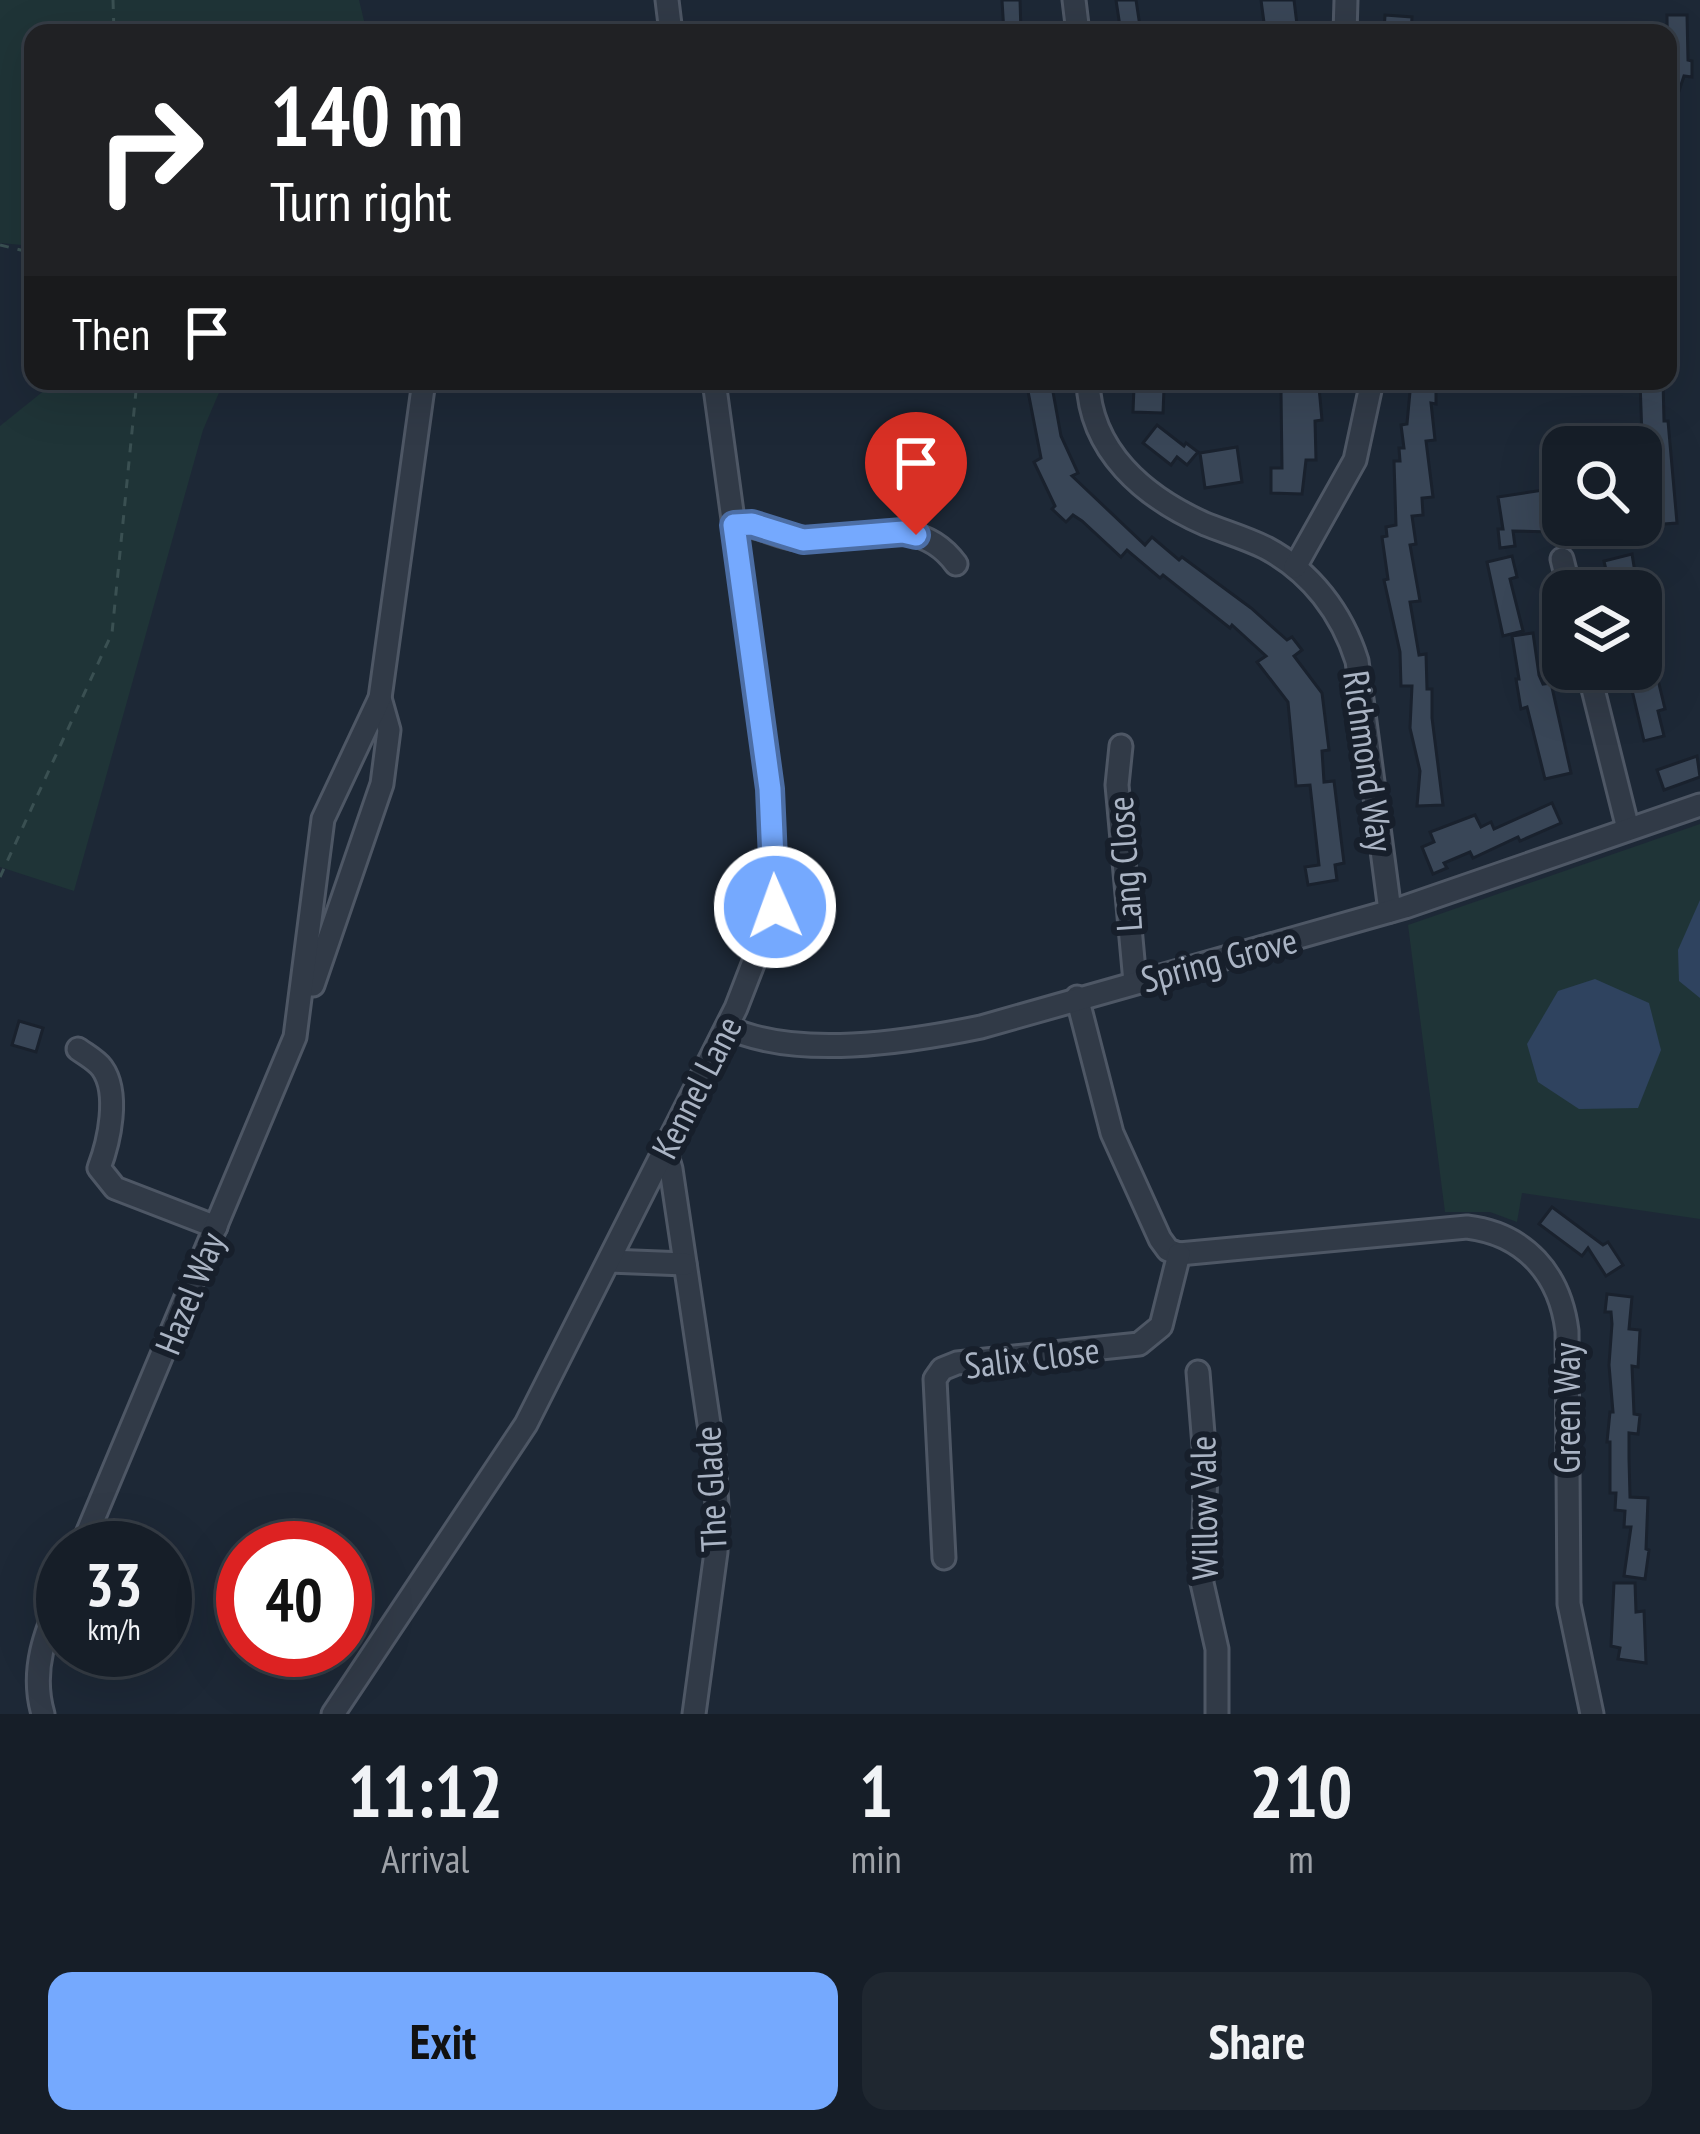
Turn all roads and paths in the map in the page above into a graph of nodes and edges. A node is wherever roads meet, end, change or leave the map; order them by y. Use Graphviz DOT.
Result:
graph roads {
  1 [pos="135,390"];
  2 [pos="423,390"];
  3 [pos="715,390"];
  4 [pos="1089,390"];
  5 [pos="1370,390"];
  6 [pos="734,525"];
  7 [pos="1562,559"];
  8 [pos="956,565"];
  9 [pos="1295,568"];
  10 [pos="1565,570"];
  11 [pos="1593,690"];
  12 [pos="380,698"];
  13 [pos="1121,746"];
  14 [pos="1700,805"];
  15 [pos="1628,830"];
  16 [pos="0,877"];
  17 [pos="1390,911"];
  18 [pos="1135,982"];
  19 [pos="1077,997"];
  20 [pos="727,1027"];
  21 [pos="295,1037"];
  22 [pos="78,1049"];
  23 [pos="665,1149"];
  24 [pos="216,1227"];
  25 [pos="1180,1254"];
  26 [pos="609,1261"];
  27 [pos="685,1264"];
  28 [pos="1198,1372"];
  29 [pos="92,1521"];
  30 [pos="944,1558"];
  31 [pos="38,1677"];
  32 [pos="44,1714"];
  33 [pos="333,1714"];
  34 [pos="694,1714"];
  35 [pos="1217,1714"];
  36 [pos="1592,1714"];
  1 -- 16 [label="path"];
  2 -- 12 [label="street, Hazel Way"];
  3 -- 6 [label="street, Kennel Lane"];
  4 -- 9 [label="street, Richmond Way"];
  5 -- 9 [label="street"];
  6 -- 8 [label="street"];
  6 -- 20 [label="street, Kennel Lane"];
  7 -- 10 [label="street"];
  9 -- 17 [label="street, Richmond Way"];
  11 -- 15 [label="street"];
  12 -- 21 [label="street, Hazel Way"];
  12 -- 21 [label="street, Hazel Way"];
  13 -- 18 [label="street, Lang Close"];
  14 -- 15 [label="street, Spring Grove"];
  15 -- 17 [label="street, Spring Grove"];
  17 -- 18 [label="street, Spring Grove"];
  18 -- 19 [label="street, Spring Grove"];
  19 -- 20 [label="street, Spring Grove"];
  19 -- 25 [label="street"];
  20 -- 23 [label="street, Kennel Lane"];
  21 -- 24 [label="street, Hazel Way"];
  22 -- 24 [label="street"];
  23 -- 26 [label="street, Kennel Lane"];
  23 -- 27 [label="street, The Glade"];
  24 -- 29 [label="street, Hazel Way"];
  25 -- 30 [label="street, Salix Close"];
  25 -- 36 [label="street, Green Way"];
  26 -- 27 [label="street"];
  26 -- 33 [label="street, Kennel Lane"];
  27 -- 34 [label="street, The Glade"];
  28 -- 35 [label="street, Willow Vale"];
  31 -- 32 [label="street"];
}
